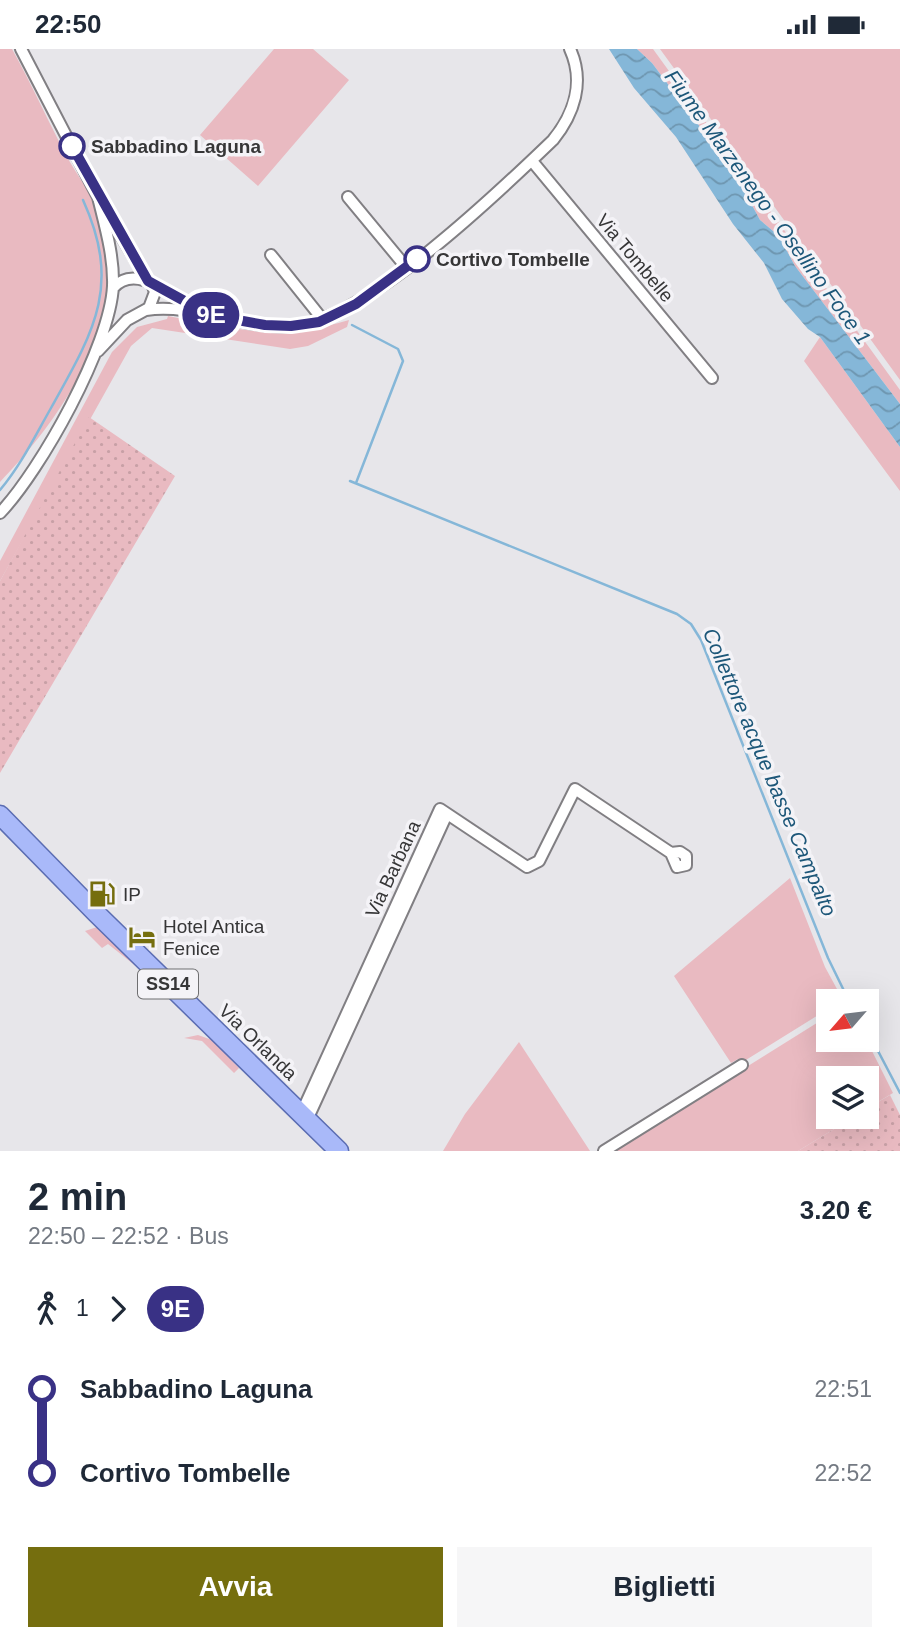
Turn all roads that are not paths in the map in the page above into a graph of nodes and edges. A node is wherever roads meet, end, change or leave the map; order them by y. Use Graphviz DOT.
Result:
graph roads {
  1 [pos="21,49"];
  2 [pos="570,49"];
  3 [pos="532,161"];
  4 [pos="99,197"];
  5 [pos="348,197"];
  6 [pos="271,255"];
  7 [pos="406,267"];
  8 [pos="150,283"];
  9 [pos="113,288"];
  10 [pos="109,305"];
  11 [pos="146,310"];
  12 [pos="210,315"];
  13 [pos="127,320"];
  14 [pos="323,320"];
  15 [pos="94,356"];
  16 [pos="712,378"];
  17 [pos="0,513"];
  18 [pos="0,815"];
  19 [pos="671,853"];
  20 [pos="742,1065"];
  21 [pos="304,1117"];
  22 [pos="339,1151"];
  23 [pos="604,1151"];
  1 -- 4 [label="street"];
  2 -- 3 [label="street"];
  3 -- 7 [label="street"];
  3 -- 16 [label="street, Via Tombelle"];
  4 -- 8 [label="street"];
  4 -- 9 [label="street"];
  5 -- 7 [label="street"];
  6 -- 14 [label="street"];
  7 -- 14 [label="street"];
  8 -- 9 [label="street"];
  8 -- 11 [label="street"];
  8 -- 12 [label="street"];
  9 -- 10 [label="street"];
  10 -- 13 [label="street"];
  10 -- 15 [label="street"];
  11 -- 12 [label="street"];
  11 -- 13 [label="street"];
  12 -- 14 [label="street"];
  13 -- 15 [label="street"];
  15 -- 17 [label="street"];
  18 -- 21 [label="main road, Via Orlanda / SS14"];
  19 -- 21 [label="street, Via Barbana"];
  20 -- 23 [label="street"];
  21 -- 22 [label="main road, Via Orlanda / SS14"];
}
